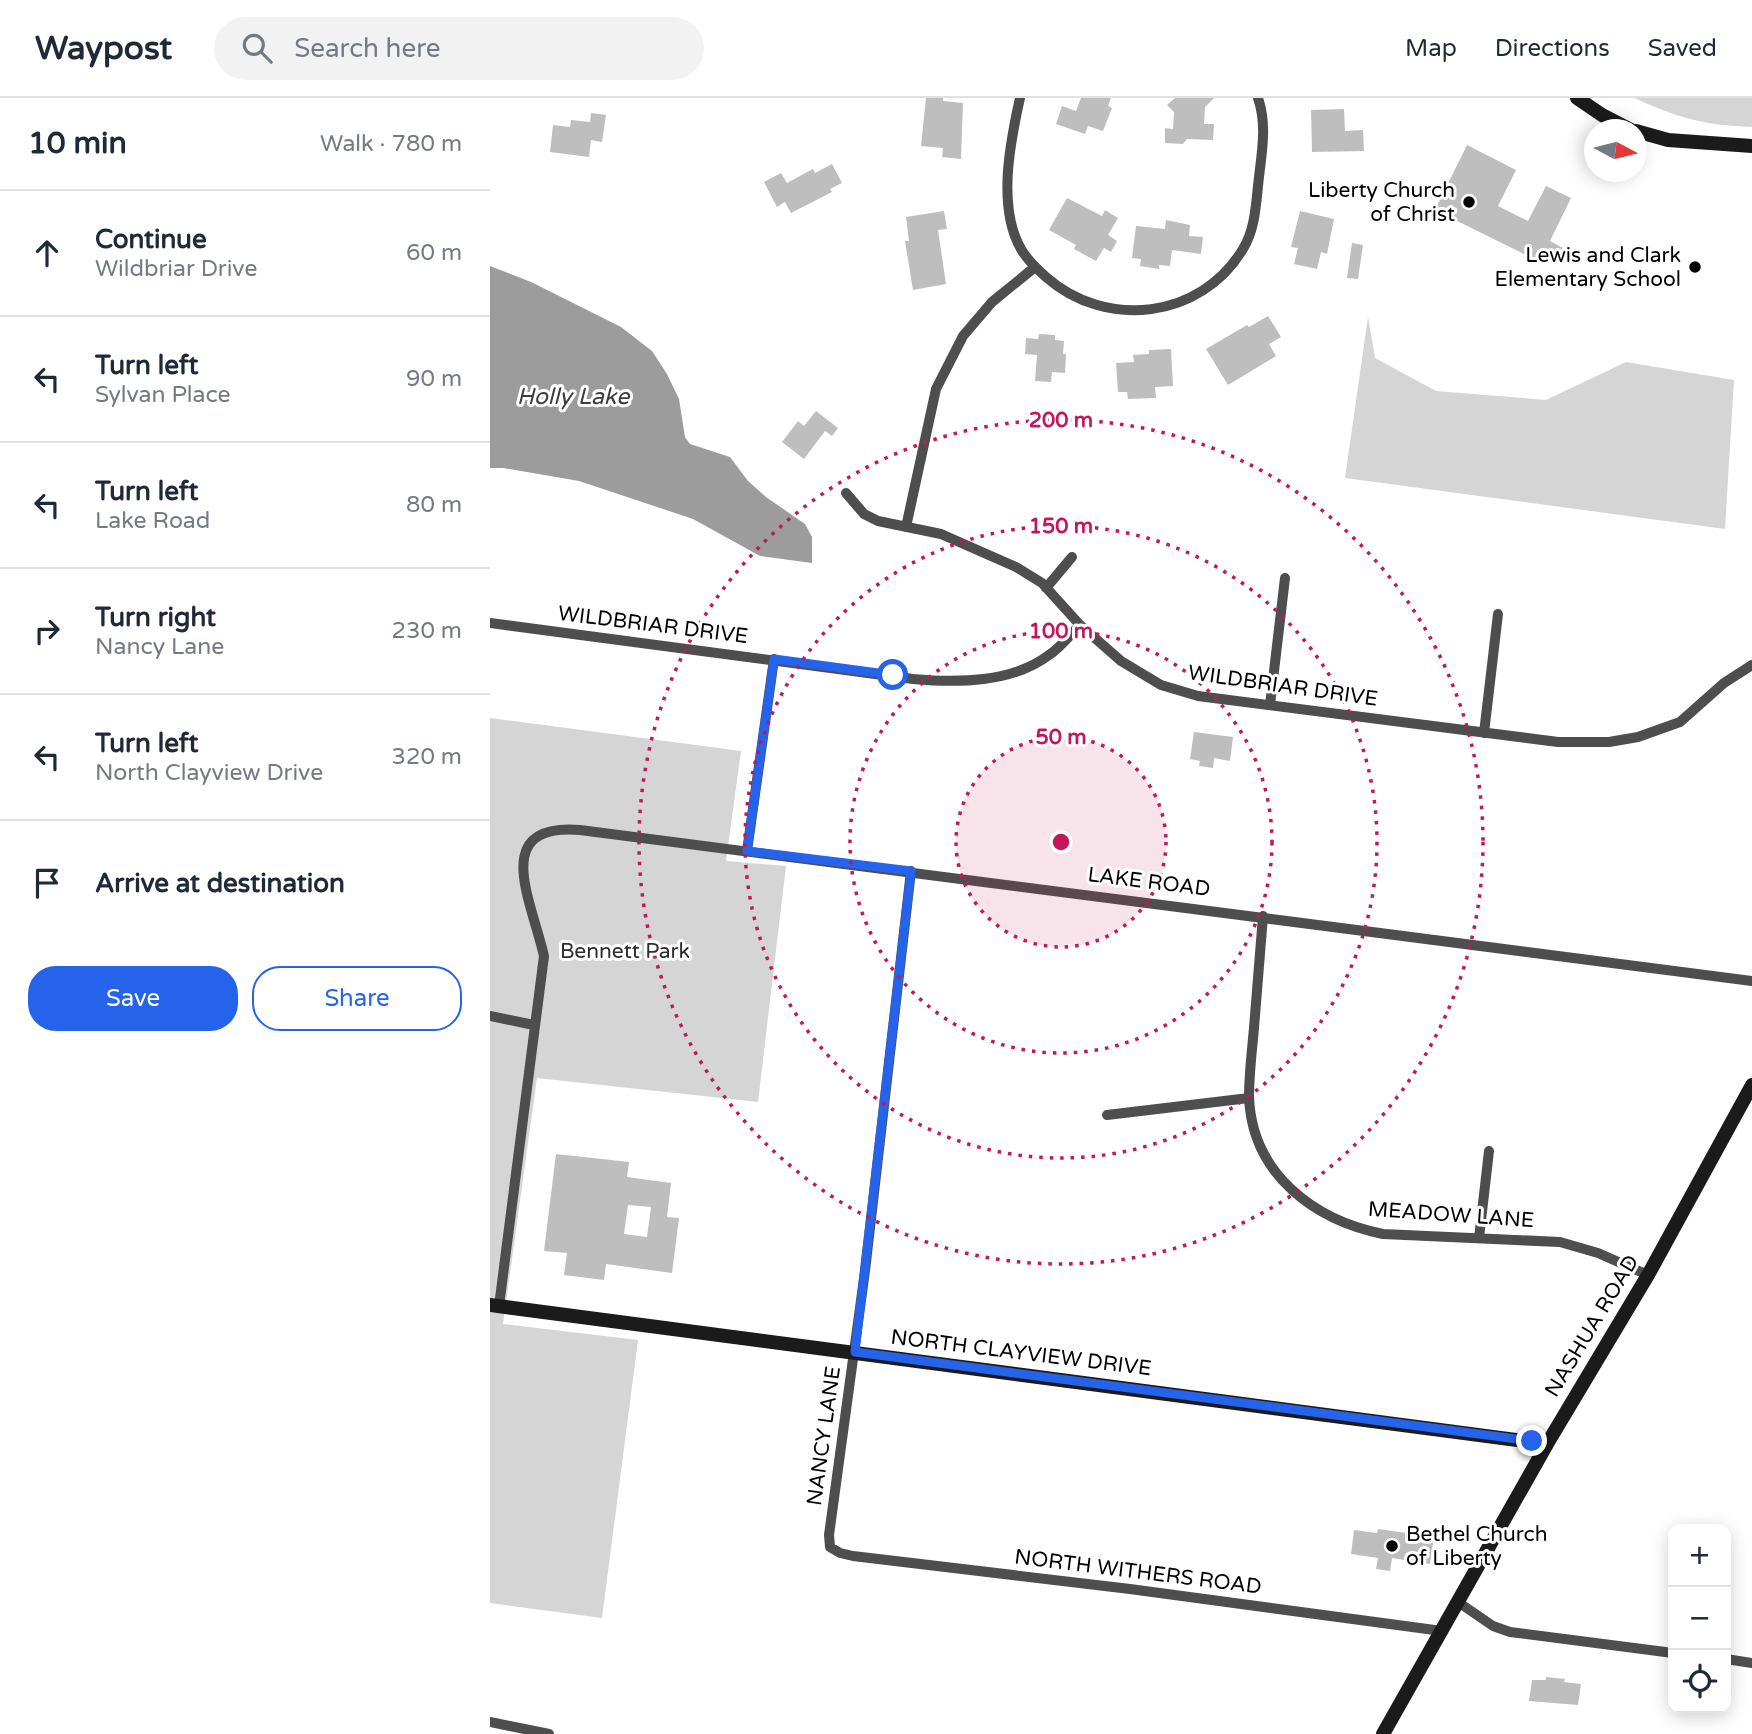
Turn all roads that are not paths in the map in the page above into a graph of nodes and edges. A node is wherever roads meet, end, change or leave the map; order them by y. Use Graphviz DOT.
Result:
graph roads {
  1 [pos="1020,98"];
  2 [pos="1258,98"];
  3 [pos="1577,98"];
  4 [pos="1611,119"];
  5 [pos="1647,134"];
  6 [pos="1752,146"];
  7 [pos="1035,267"];
  8 [pos="846,493"];
  9 [pos="906,527"];
  10 [pos="1072,557"];
  11 [pos="1285,578"];
  12 [pos="1046,588"];
  13 [pos="1498,614"];
  14 [pos="490,623"];
  15 [pos="1080,625"];
  16 [pos="774,659"];
  17 [pos="1752,666"];
  18 [pos="1270,705"];
  19 [pos="1484,733"];
  20 [pos="747,851"];
  21 [pos="911,871"];
  22 [pos="1264,916"];
  23 [pos="1752,981"];
  24 [pos="490,1016"];
  25 [pos="534,1026"];
  26 [pos="1752,1085"];
  27 [pos="1249,1098"];
  28 [pos="1108,1115"];
  29 [pos="1489,1151"];
  30 [pos="1479,1238"];
  31 [pos="1648,1275"];
  32 [pos="495,1306"];
  33 [pos="855,1352"];
  34 [pos="1547,1444"];
  35 [pos="830,1547"];
  36 [pos="1458,1602"];
  37 [pos="1442,1631"];
  38 [pos="1668,1652"];
  39 [pos="1731,1660"];
  40 [pos="1752,1663"];
  41 [pos="490,1722"];
  42 [pos="549,1734"];
  43 [pos="1383,1734"];
  1 -- 7 [label="street"];
  2 -- 7 [label="street"];
  3 -- 4 [label="street"];
  5 -- 6 [label="street"];
  7 -- 9 [label="street"];
  8 -- 9 [label="street"];
  9 -- 12 [label="street"];
  10 -- 12 [label="street"];
  11 -- 18 [label="street"];
  12 -- 15 [label="street"];
  13 -- 19 [label="street"];
  14 -- 16 [label="street, WILDBRIAR DRIVE"];
  15 -- 16 [label="street, WILDBRIAR DRIVE"];
  15 -- 18 [label="street, WILDBRIAR DRIVE"];
  16 -- 20 [label="street"];
  17 -- 19 [label="street, WILDBRIAR DRIVE"];
  18 -- 19 [label="street, WILDBRIAR DRIVE"];
  20 -- 21 [label="street, LAKE ROAD"];
  20 -- 25 [label="street, LAKE ROAD"];
  21 -- 22 [label="street, LAKE ROAD"];
  21 -- 33 [label="street, NANCY LANE"];
  22 -- 23 [label="street, LAKE ROAD"];
  22 -- 27 [label="street, MEADOW LANE"];
  24 -- 25 [label="street"];
  25 -- 32 [label="street, LAKE ROAD"];
  26 -- 31 [label="street, NASHUA ROAD"];
  27 -- 28 [label="street"];
  27 -- 30 [label="street, MEADOW LANE"];
  29 -- 30 [label="street"];
  30 -- 31 [label="street, MEADOW LANE"];
  31 -- 34 [label="street, NASHUA ROAD"];
  32 -- 33 [label="street, NORTH CLAYVIEW DRIVE"];
  33 -- 34 [label="street, NORTH CLAYVIEW DRIVE"];
  33 -- 35 [label="street, NANCY LANE"];
  34 -- 36 [label="street, NASHUA ROAD"];
  35 -- 37 [label="street, NORTH WITHERS ROAD"];
  36 -- 37 [label="street, NASHUA ROAD"];
  36 -- 38 [label="street"];
  37 -- 43 [label="street, NASHUA ROAD"];
  39 -- 40 [label="street"];
  41 -- 42 [label="street"];
}
